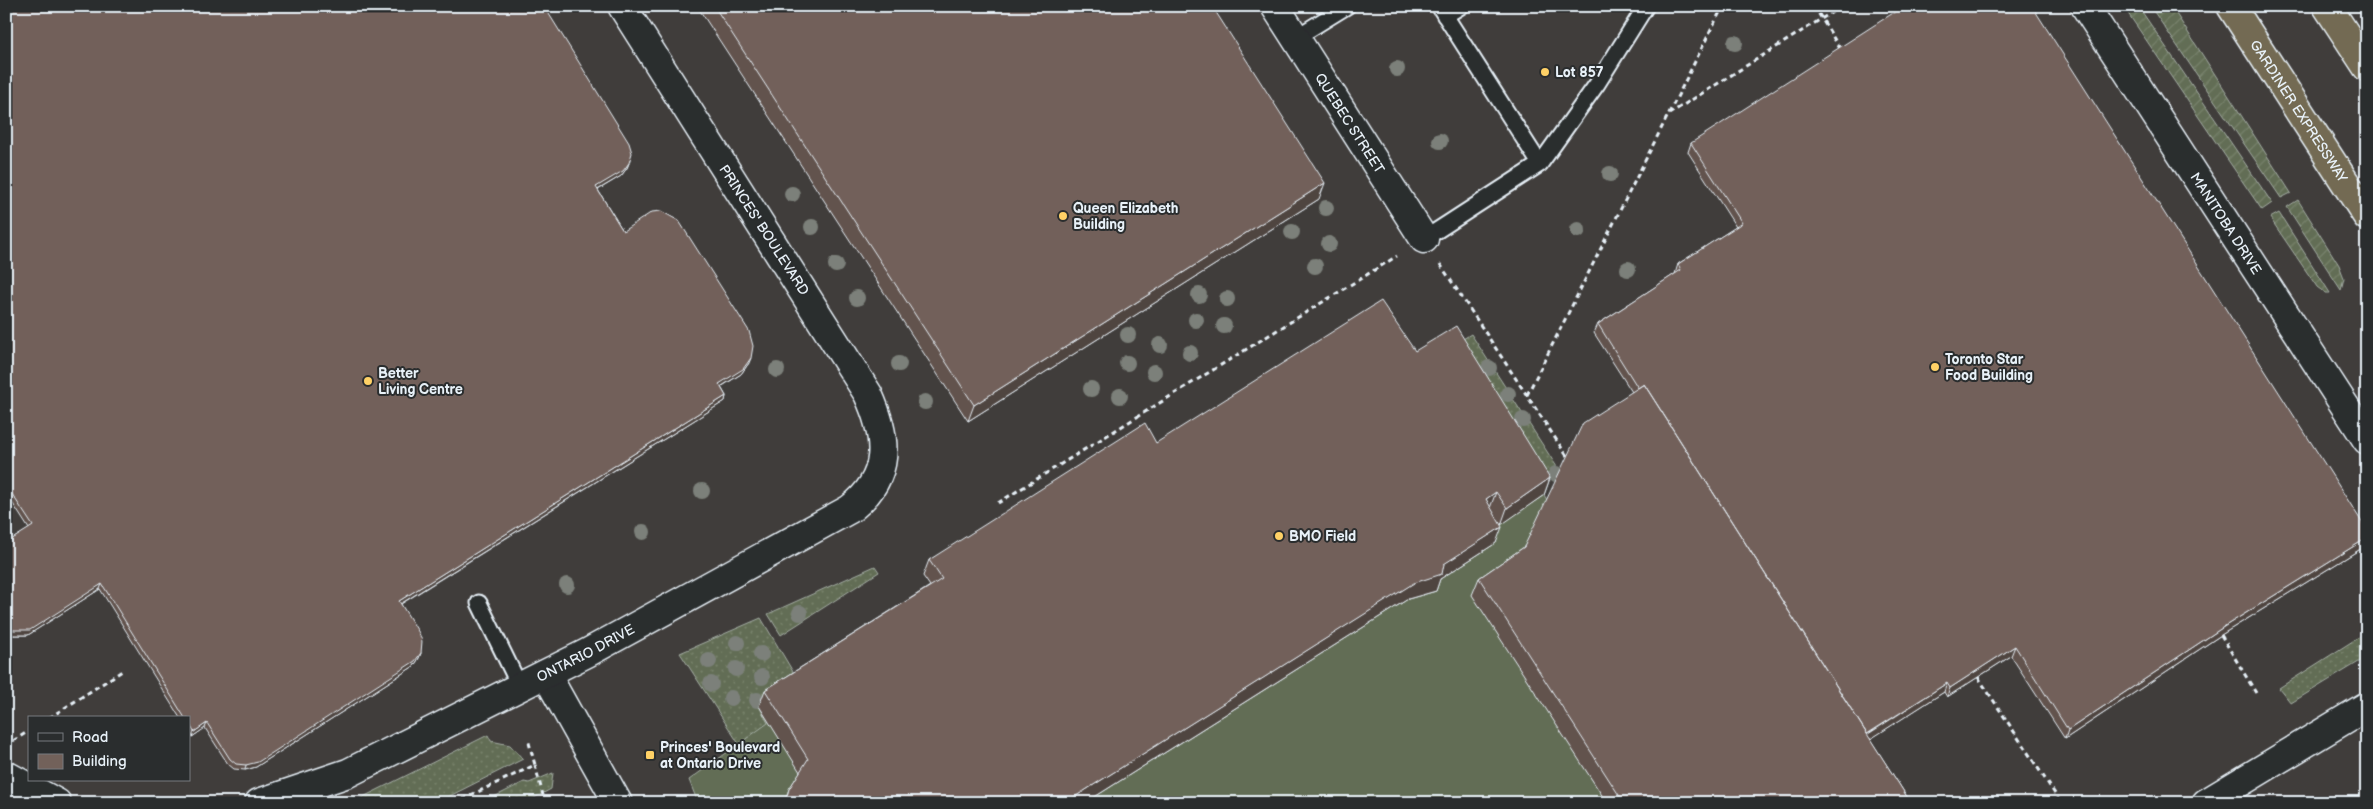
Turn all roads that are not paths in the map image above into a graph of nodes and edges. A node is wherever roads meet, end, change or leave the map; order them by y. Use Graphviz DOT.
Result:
graph roads {
  1 [pos="622,6"];
  2 [pos="1275,6"];
  3 [pos="1347,6"];
  4 [pos="1461,6"];
  5 [pos="1646,6"];
  6 [pos="2085,6"];
  7 [pos="2231,6"];
  8 [pos="2327,6"];
  9 [pos="1442,11"];
  10 [pos="1296,38"];
  11 [pos="2367,67"];
  12 [pos="1540,164"];
  13 [pos="2367,216"];
  14 [pos="1424,239"];
  15 [pos="2367,440"];
  16 [pos="881,463"];
  17 [pos="479,603"];
  18 [pos="546,674"];
  19 [pos="520,687"];
  20 [pos="2367,706"];
  21 [pos="6,775"];
  22 [pos="57,803"];
  23 [pos="259,803"];
  24 [pos="618,803"];
  25 [pos="2206,803"];
  1 -- 16 [label="street, PRINCES' BOULEVARD"];
  2 -- 10 [label="street, QUEBEC STREET"];
  3 -- 10 [label="lane"];
  4 -- 9 [label="lane"];
  5 -- 12 [label="lane"];
  6 -- 15 [label="street, MANITOBA DRIVE"];
  7 -- 13 [label="highway, GARDINER EXPRESSWAY"];
  8 -- 11 [label="highway"];
  9 -- 12 [label="lane"];
  10 -- 14 [label="street, QUEBEC STREET"];
  12 -- 14 [label="lane"];
  16 -- 18 [label="street, ONTARIO DRIVE"];
  17 -- 19 [label="lane"];
  18 -- 19 [label="street, ONTARIO DRIVE"];
  18 -- 24 [label="street"];
  19 -- 23 [label="street, ONTARIO DRIVE"];
  20 -- 25 [label="street"];
  21 -- 22 [label="street"];
}
